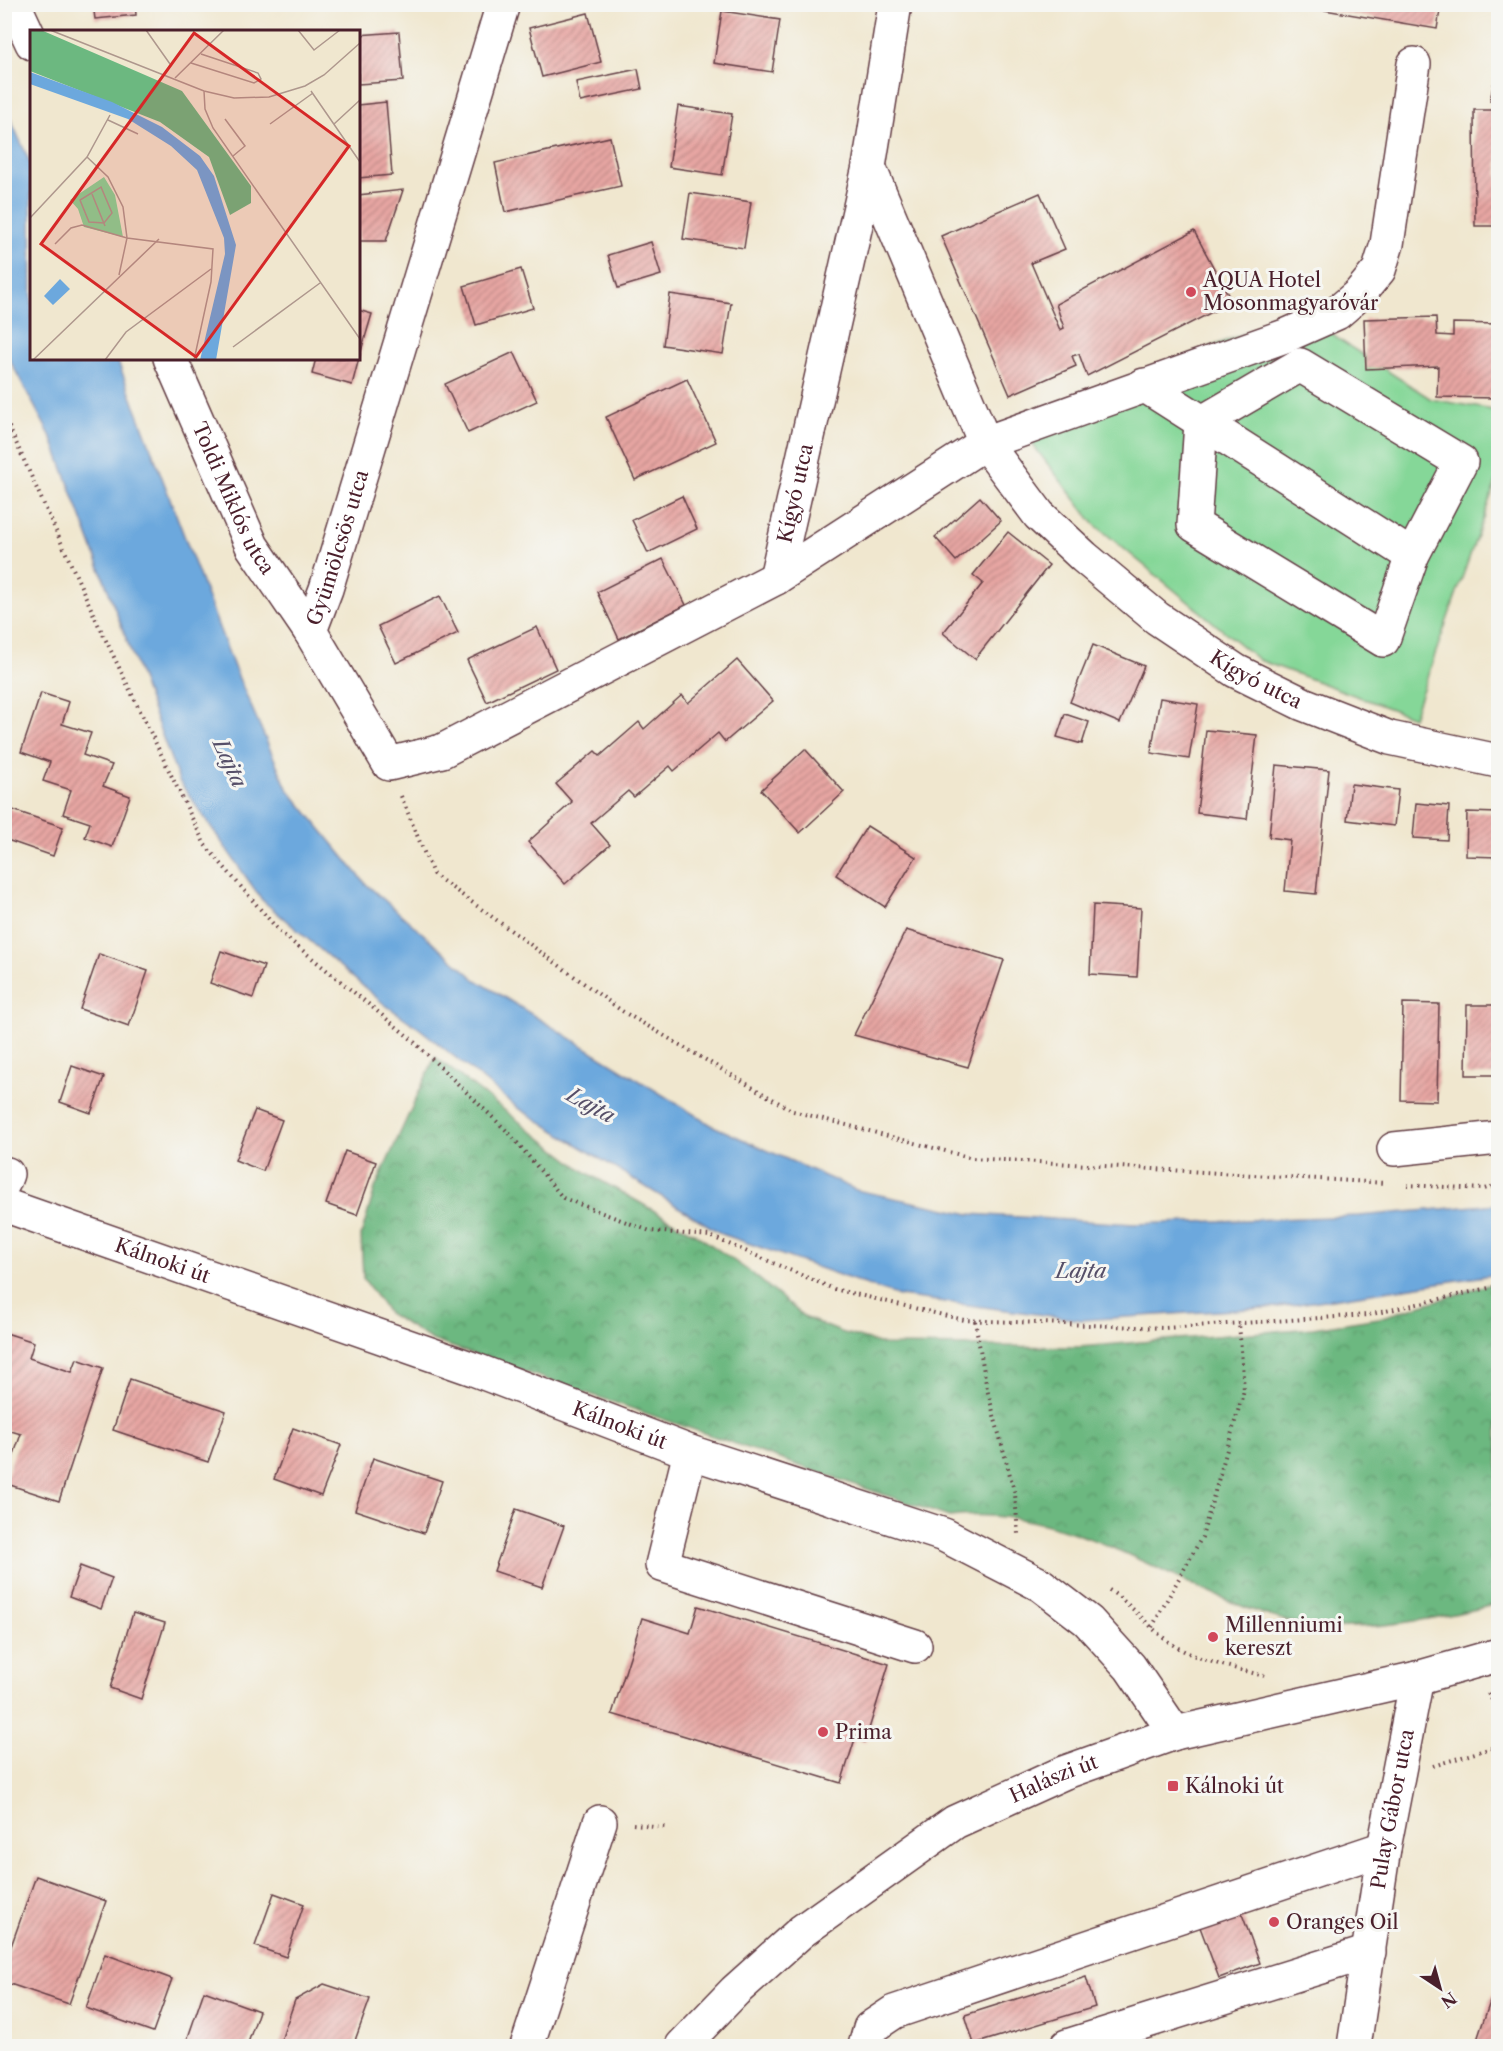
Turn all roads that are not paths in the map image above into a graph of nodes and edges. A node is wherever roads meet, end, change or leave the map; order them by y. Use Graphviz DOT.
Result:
graph roads {
  1 [pos="14,4"];
  2 [pos="503,4"];
  3 [pos="895,4"];
  4 [pos="30,39"];
  5 [pos="1414,64"];
  6 [pos="869,167"];
  7 [pos="171,360"];
  8 [pos="1144,386"];
  9 [pos="1200,423"];
  10 [pos="985,443"];
  11 [pos="1412,556"];
  12 [pos="777,578"];
  13 [pos="310,631"];
  14 [pos="1498,761"];
  15 [pos="1498,1138"];
  16 [pos="1394,1149"];
  17 [pos="5,1187"];
  18 [pos="690,1452"];
  19 [pos="915,1646"];
  20 [pos="1498,1655"];
  21 [pos="1417,1678"];
  22 [pos="1175,1733"];
  23 [pos="600,1822"];
  24 [pos="1384,1848"];
  25 [pos="1369,1952"];
  26 [pos="527,2046"];
  27 [pos="682,2046"];
  28 [pos="865,2046"];
  29 [pos="1068,2046"];
  30 [pos="1354,2046"];
  1 -- 4 [label="street"];
  2 -- 13 [label="street, Gyümölcsös utca"];
  3 -- 6 [label="street, Kígyó utca"];
  5 -- 8 [label="street"];
  6 -- 10 [label="street, Kígyó utca"];
  6 -- 12 [label="street, Kígyó utca"];
  7 -- 13 [label="street, Toldi Miklós utca"];
  8 -- 9 [label="street"];
  8 -- 10 [label="street"];
  9 -- 11 [label="street"];
  9 -- 11 [label="street"];
  9 -- 11 [label="street"];
  10 -- 12 [label="street, Kígyó utca"];
  10 -- 14 [label="street, Kígyó utca"];
  12 -- 13 [label="street, Gyümölcsös utca"];
  15 -- 16 [label="street"];
  17 -- 18 [label="street, Kálnoki út"];
  18 -- 19 [label="street"];
  18 -- 22 [label="street, Kálnoki út"];
  20 -- 21 [label="street, Halászi út"];
  21 -- 22 [label="street, Halászi út"];
  21 -- 24 [label="street, Pulay Gábor utca"];
  22 -- 27 [label="street, Halászi út"];
  23 -- 26 [label="street"];
  24 -- 25 [label="street, Pulay Gábor utca"];
  24 -- 28 [label="street"];
  25 -- 29 [label="street"];
  25 -- 30 [label="street, Pulay Gábor utca"];
}
